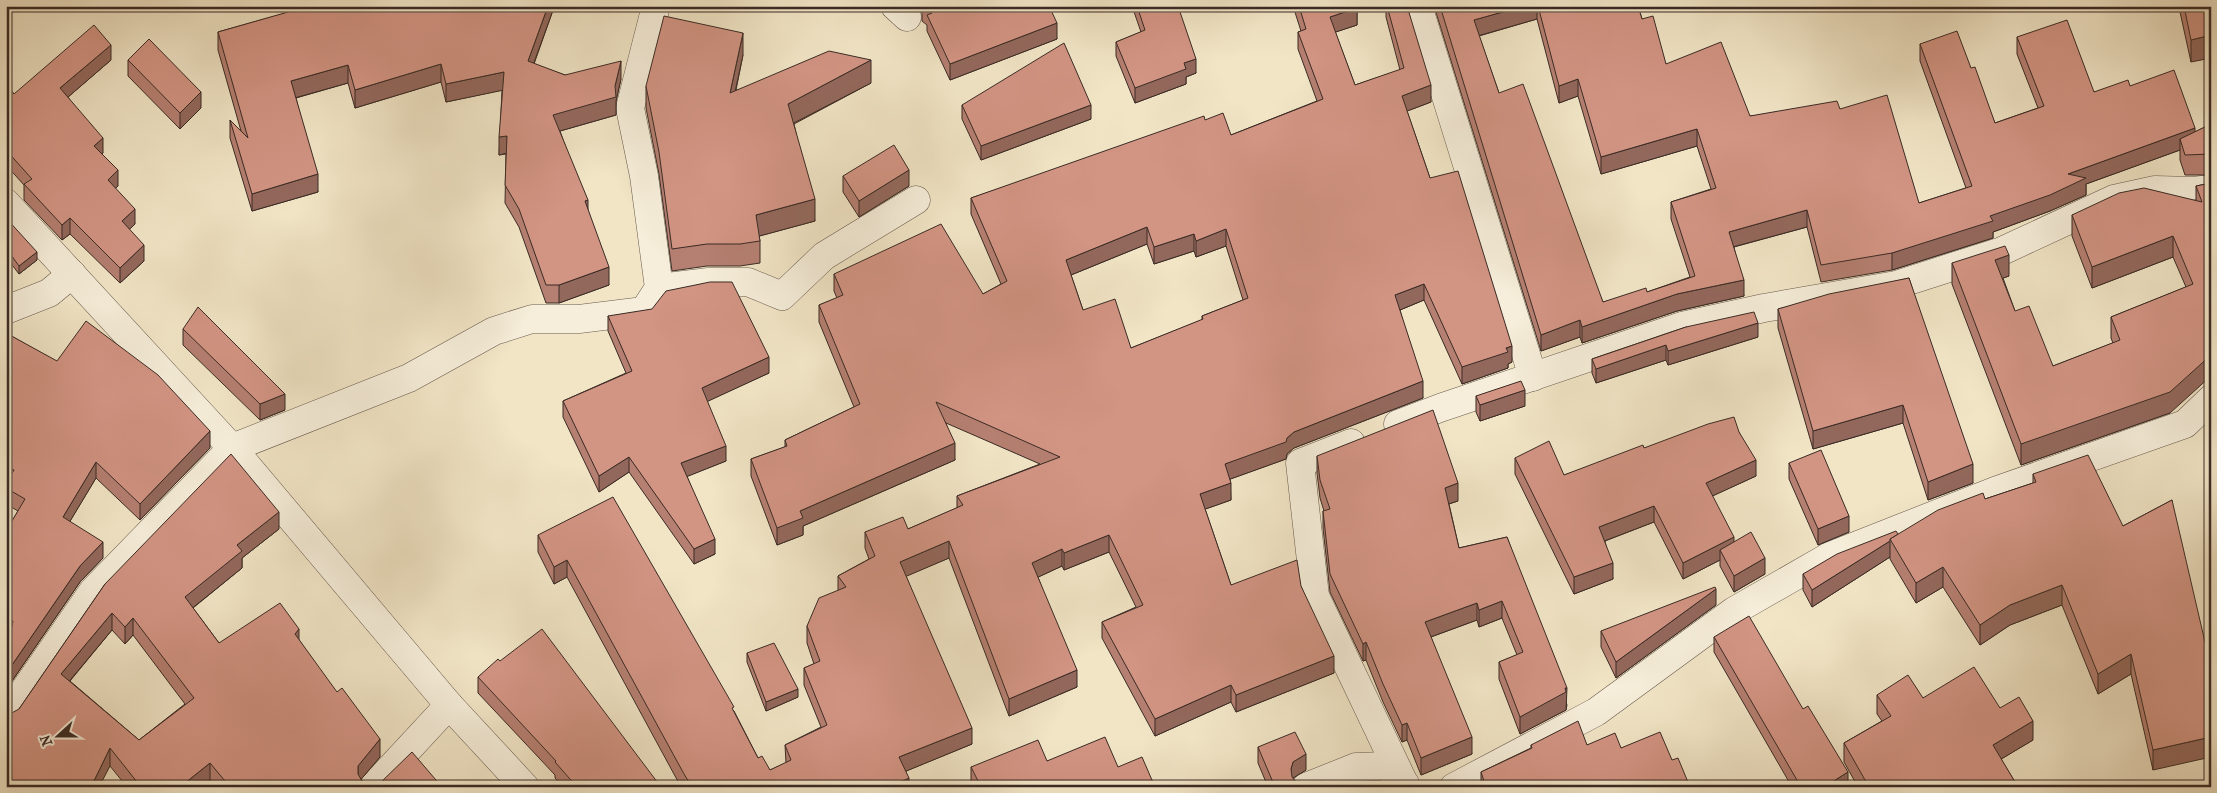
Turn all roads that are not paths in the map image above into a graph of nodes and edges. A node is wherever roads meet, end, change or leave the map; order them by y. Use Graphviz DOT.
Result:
graph roads {
  1 [pos="656,6"];
  2 [pos="1418,6"];
  3 [pos="2211,189"];
  4 [pos="916,200"];
  5 [pos="6,203"];
  6 [pos="72,274"];
  7 [pos="659,288"];
  8 [pos="6,310"];
  9 [pos="1533,377"];
  10 [pos="2211,399"];
  11 [pos="232,448"];
  12 [pos="449,705"];
  13 [pos="6,717"];
  14 [pos="1405,784"];
  15 [pos="373,787"];
  16 [pos="525,787"];
  17 [pos="1306,787"];
  18 [pos="1454,787"];
  1 -- 7 [label="street"];
  2 -- 9 [label="street"];
  3 -- 9 [label="street"];
  4 -- 7 [label="street"];
  5 -- 6 [label="street"];
  6 -- 8 [label="street"];
  6 -- 11 [label="street"];
  7 -- 11 [label="street"];
  9 -- 14 [label="street"];
  10 -- 18 [label="street"];
  11 -- 12 [label="street"];
  11 -- 13 [label="street"];
  12 -- 15 [label="street"];
  12 -- 16 [label="street"];
  14 -- 17 [label="street"];
}
